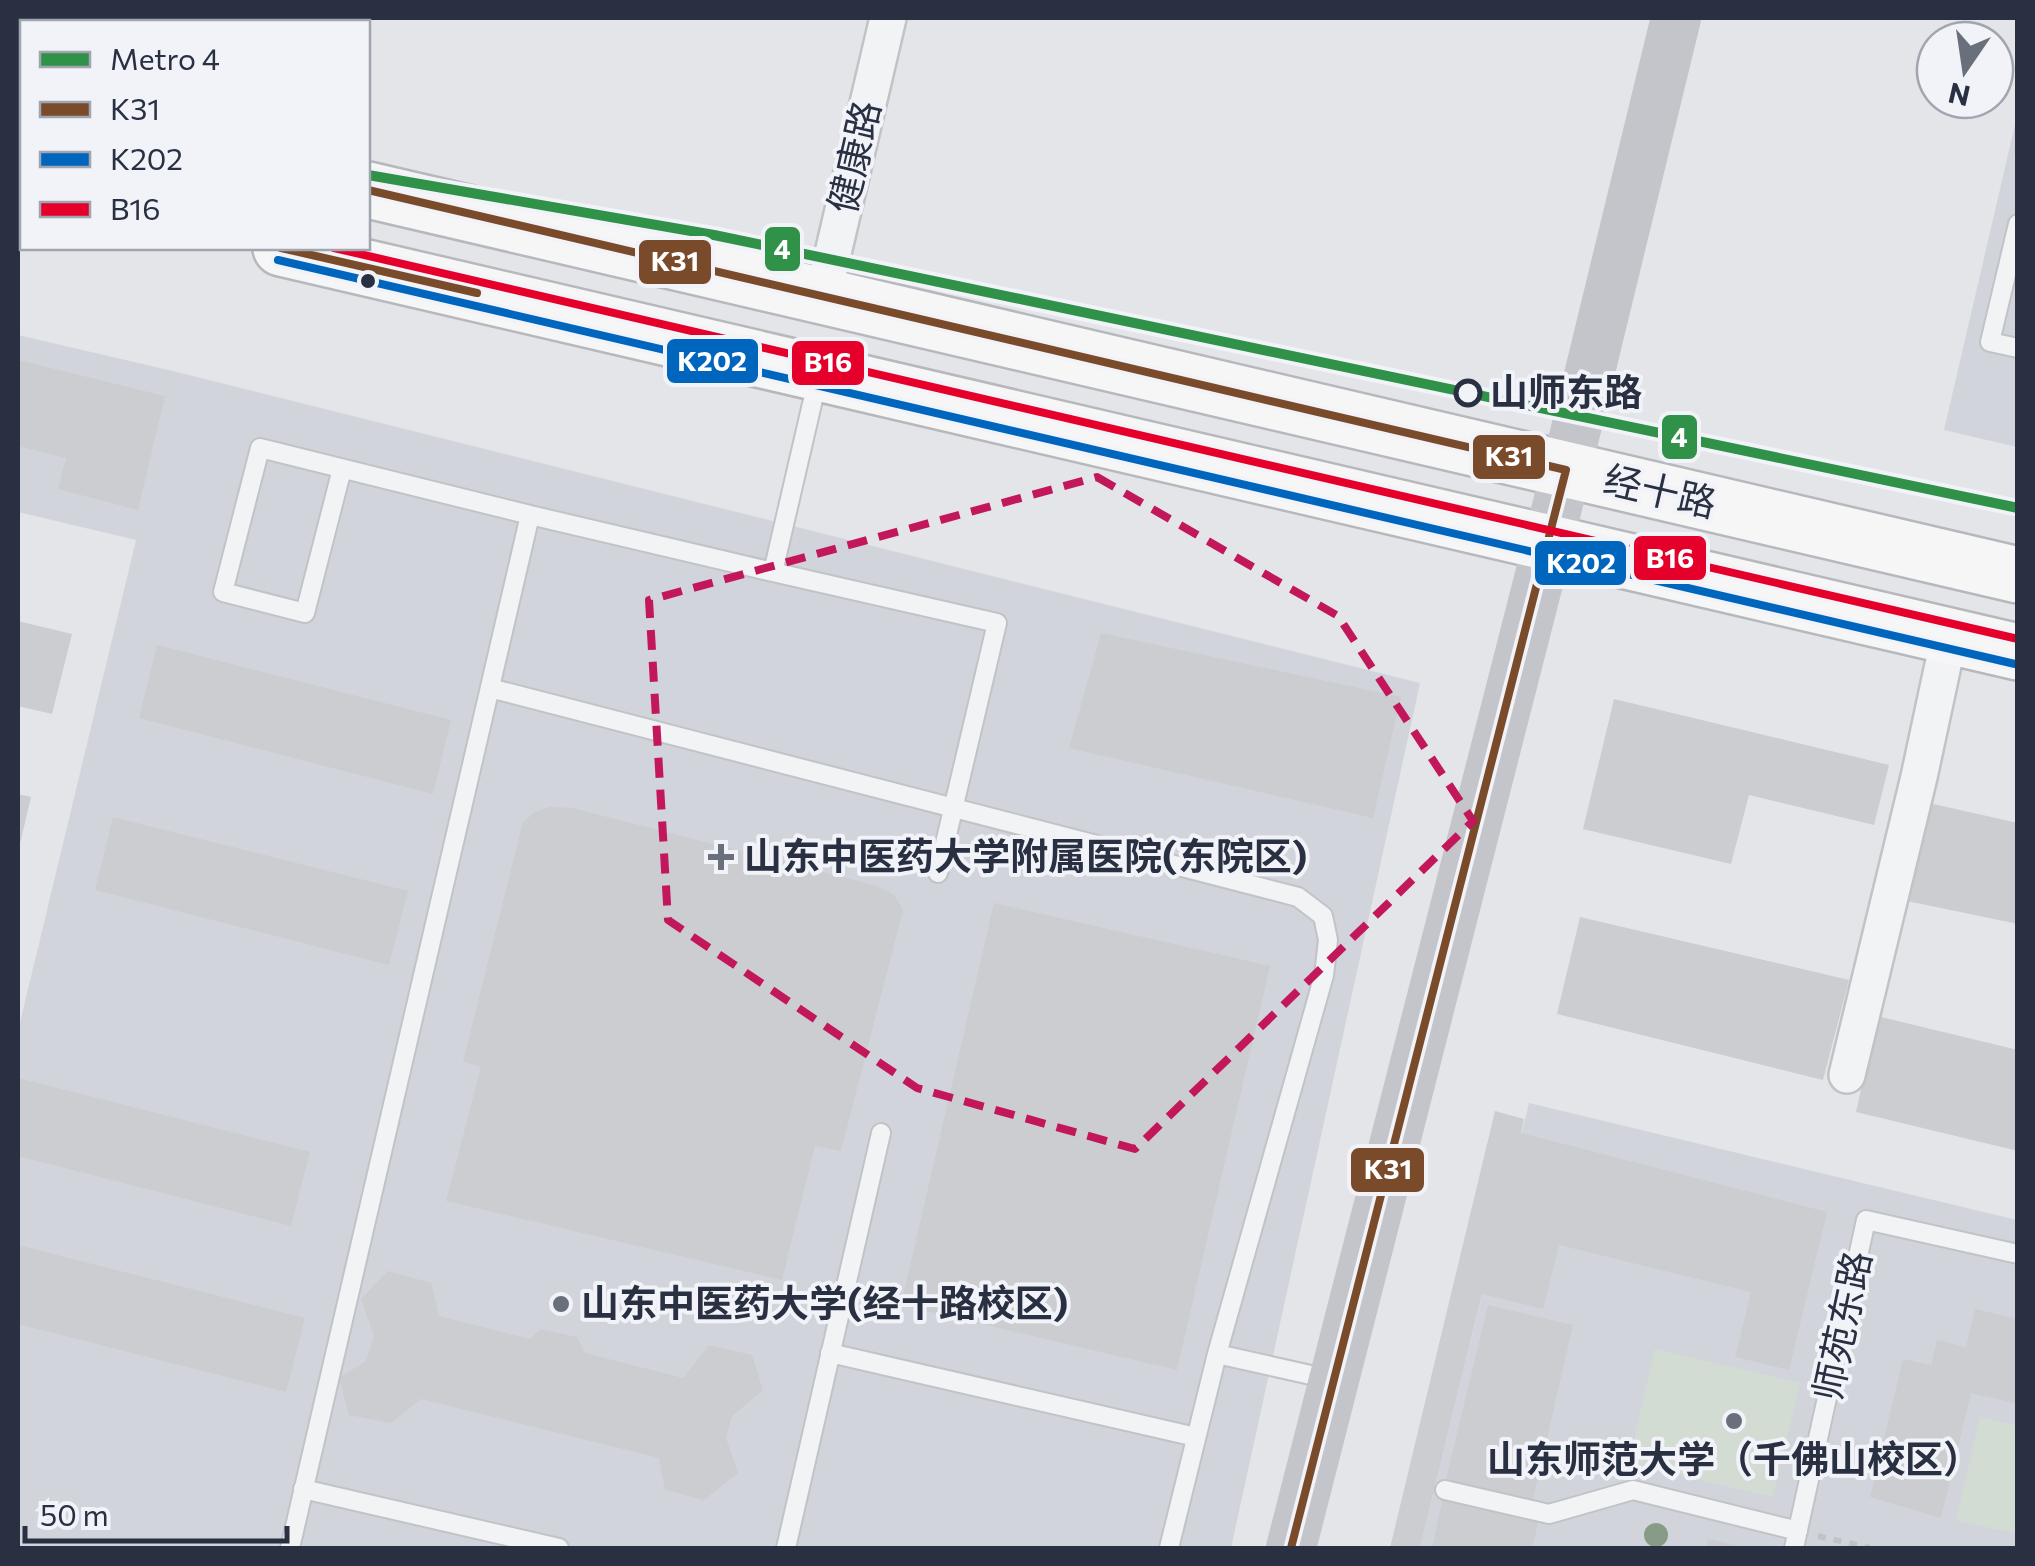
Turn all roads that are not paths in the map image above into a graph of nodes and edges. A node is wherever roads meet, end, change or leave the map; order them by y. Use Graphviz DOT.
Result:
graph roads {
  1 [pos="888,18"];
  2 [pos="1676,18"];
  3 [pos="370,190"];
  4 [pos="2018,224"];
  5 [pos="291,250"];
  6 [pos="823,296"];
  7 [pos="2018,348"];
  8 [pos="820,373"];
  9 [pos="342,469"];
  10 [pos="1566,470"];
  11 [pos="530,515"];
  12 [pos="1548,544"];
  13 [pos="773,572"];
  14 [pos="2018,575"];
  15 [pos="1949,637"];
  16 [pos="2018,652"];
  17 [pos="490,688"];
  18 [pos="955,808"];
  19 [pos="938,873"];
  20 [pos="1846,1075"];
  21 [pos="880,1133"];
  22 [pos="2018,1254"];
  23 [pos="830,1353"];
  24 [pos="1217,1354"];
  25 [pos="1334,1380"];
  26 [pos="1196,1437"];
  27 [pos="304,1490"];
  28 [pos="1445,1490"];
  29 [pos="1796,1540"];
  30 [pos="290,1548"];
  31 [pos="559,1548"];
  32 [pos="786,1548"];
  33 [pos="1169,1548"];
  34 [pos="1291,1548"];
  1 -- 6 [label="street, 健康路"];
  2 -- 10 [label="main road"];
  3 -- 6 [label="highway, 经十路"];
  4 -- 7 [label="lane"];
  5 -- 8 [label="highway, 经十路"];
  6 -- 10 [label="highway, 经十路"];
  8 -- 12 [label="highway, 经十路"];
  8 -- 13 [label="lane"];
  9 -- 9 [label="lane"];
  9 -- 11 [label="lane"];
  10 -- 12 [label="main road"];
  10 -- 14 [label="highway, 经十路"];
  11 -- 13 [label="lane"];
  11 -- 17 [label="lane"];
  12 -- 15 [label="highway, 经十路"];
  12 -- 25 [label="main road"];
  13 -- 18 [label="lane"];
  15 -- 16 [label="highway, 经十路"];
  15 -- 20 [label="street"];
  17 -- 18 [label="lane"];
  17 -- 27 [label="lane"];
  18 -- 19 [label="lane"];
  18 -- 24 [label="lane"];
  21 -- 23 [label="lane"];
  22 -- 29 [label="lane, 师苑东路"];
  23 -- 26 [label="lane"];
  23 -- 32 [label="lane"];
  24 -- 25 [label="lane"];
  24 -- 26 [label="lane"];
  25 -- 34 [label="main road"];
  26 -- 33 [label="lane"];
  27 -- 30 [label="lane"];
  27 -- 31 [label="lane"];
  28 -- 29 [label="lane"];
}
